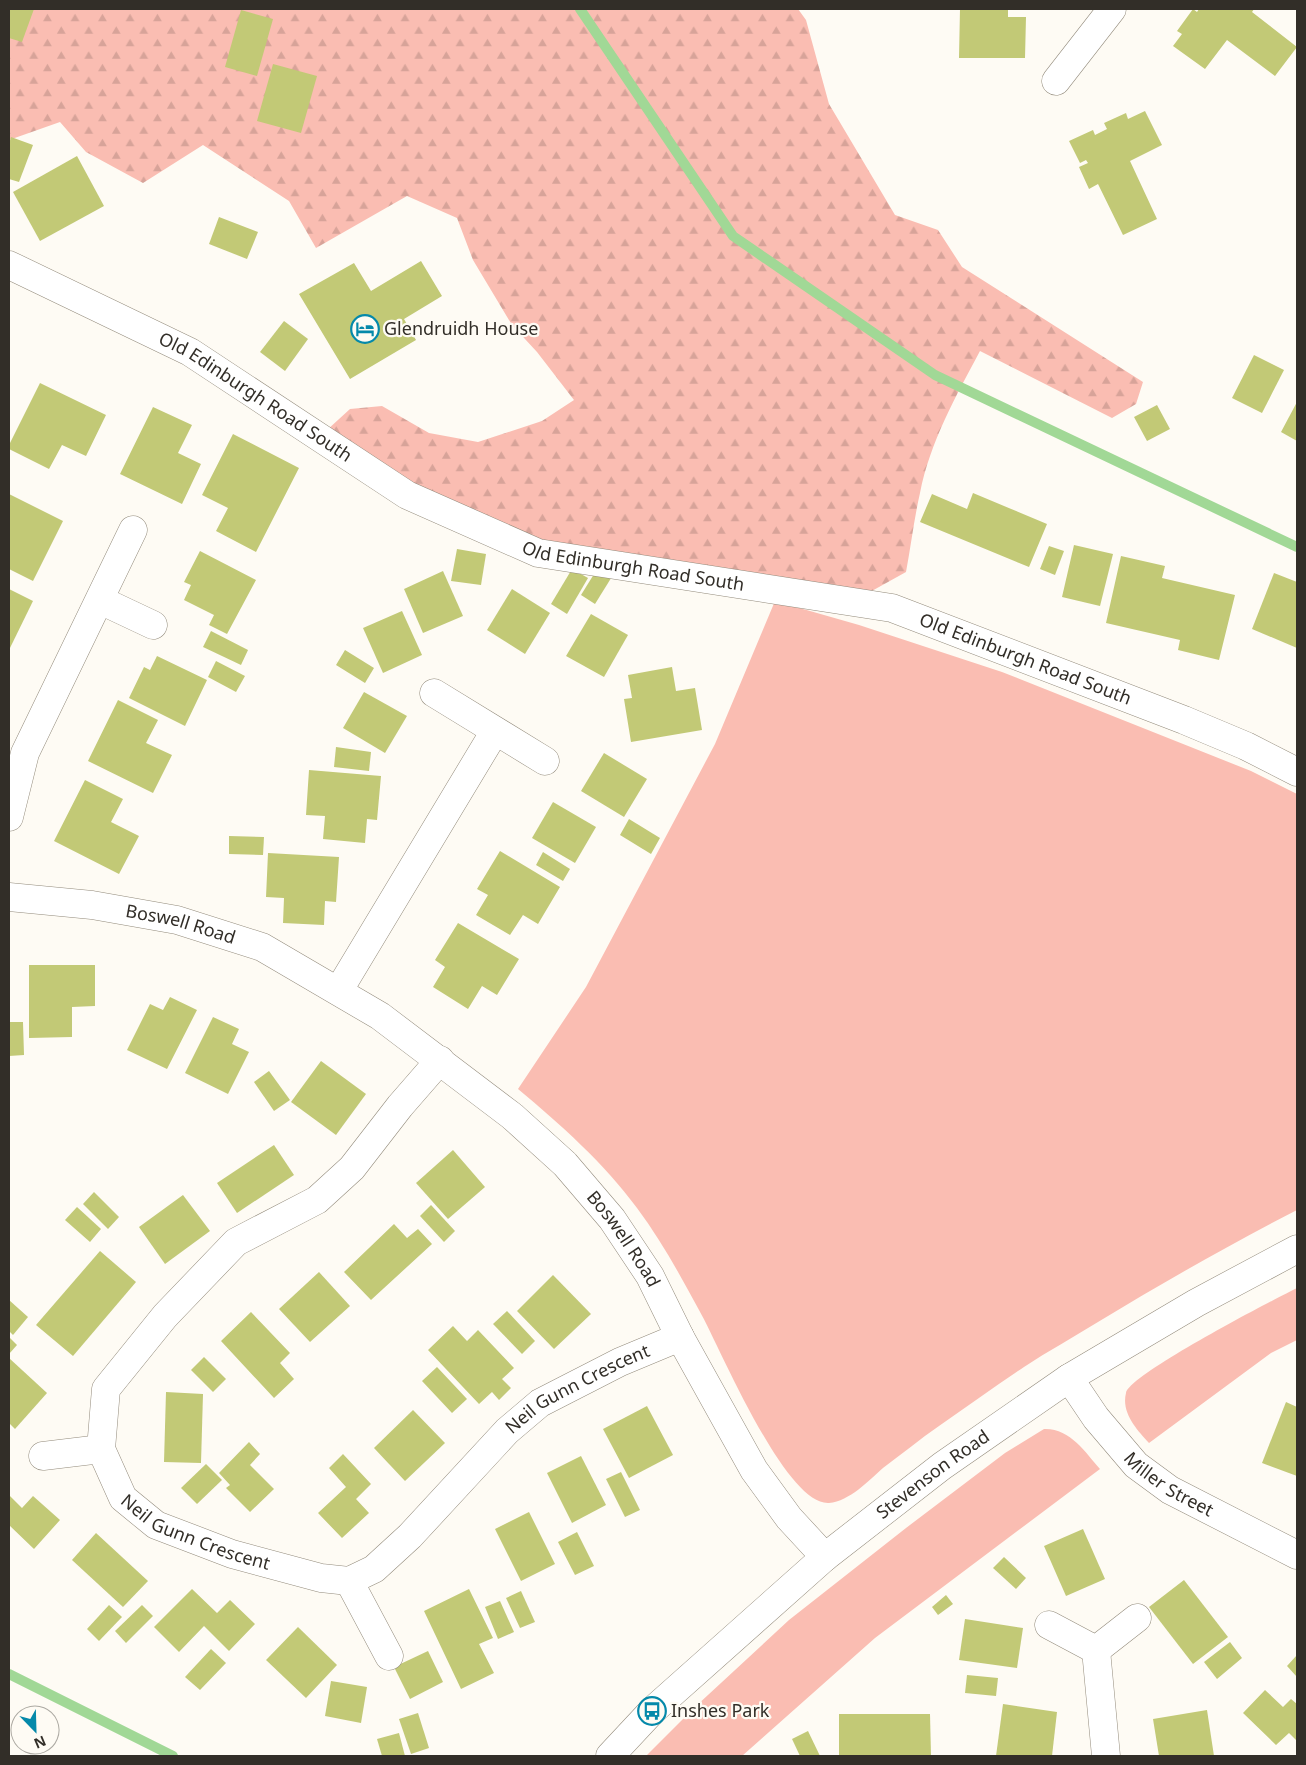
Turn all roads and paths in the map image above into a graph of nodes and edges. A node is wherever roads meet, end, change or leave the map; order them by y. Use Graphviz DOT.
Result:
graph roads {
  1 [pos="1099,13"];
  2 [pos="1056,81"];
  3 [pos="9,265"];
  4 [pos="133,530"];
  5 [pos="100,600"];
  6 [pos="153,625"];
  7 [pos="434,693"];
  8 [pos="494,731"];
  9 [pos="545,760"];
  10 [pos="1297,772"];
  11 [pos="9,817"];
  12 [pos="9,897"];
  13 [pos="339,990"];
  14 [pos="440,1060"];
  15 [pos="1297,1249"];
  16 [pos="680,1336"];
  17 [pos="1069,1378"];
  18 [pos="101,1449"];
  19 [pos="43,1456"];
  20 [pos="1297,1555"];
  21 [pos="825,1557"];
  22 [pos="349,1581"];
  23 [pos="1137,1618"];
  24 [pos="1049,1625"];
  25 [pos="1096,1650"];
  26 [pos="389,1656"];
  27 [pos="610,1756"];
  28 [pos="1106,1756"];
  1 -- 2 [label="street"];
  3 -- 10 [label="street, Old Edinburgh Road South"];
  4 -- 5 [label="street"];
  5 -- 6 [label="street"];
  5 -- 11 [label="street"];
  7 -- 8 [label="street"];
  8 -- 9 [label="street"];
  8 -- 13 [label="street"];
  12 -- 13 [label="street, Boswell Road"];
  13 -- 14 [label="street, Boswell Road"];
  14 -- 16 [label="street, Boswell Road"];
  14 -- 18 [label="street, Neil Gunn Crescent"];
  15 -- 17 [label="street, Stevenson Road"];
  16 -- 21 [label="street, Boswell Road"];
  16 -- 22 [label="street, Neil Gunn Crescent"];
  17 -- 20 [label="street, Miller Street"];
  17 -- 21 [label="street, Stevenson Road"];
  18 -- 19 [label="street"];
  18 -- 22 [label="street, Neil Gunn Crescent"];
  21 -- 27 [label="street, Stevenson Road"];
  22 -- 26 [label="street"];
  23 -- 25 [label="street"];
  24 -- 25 [label="street"];
  25 -- 28 [label="street"];
}
